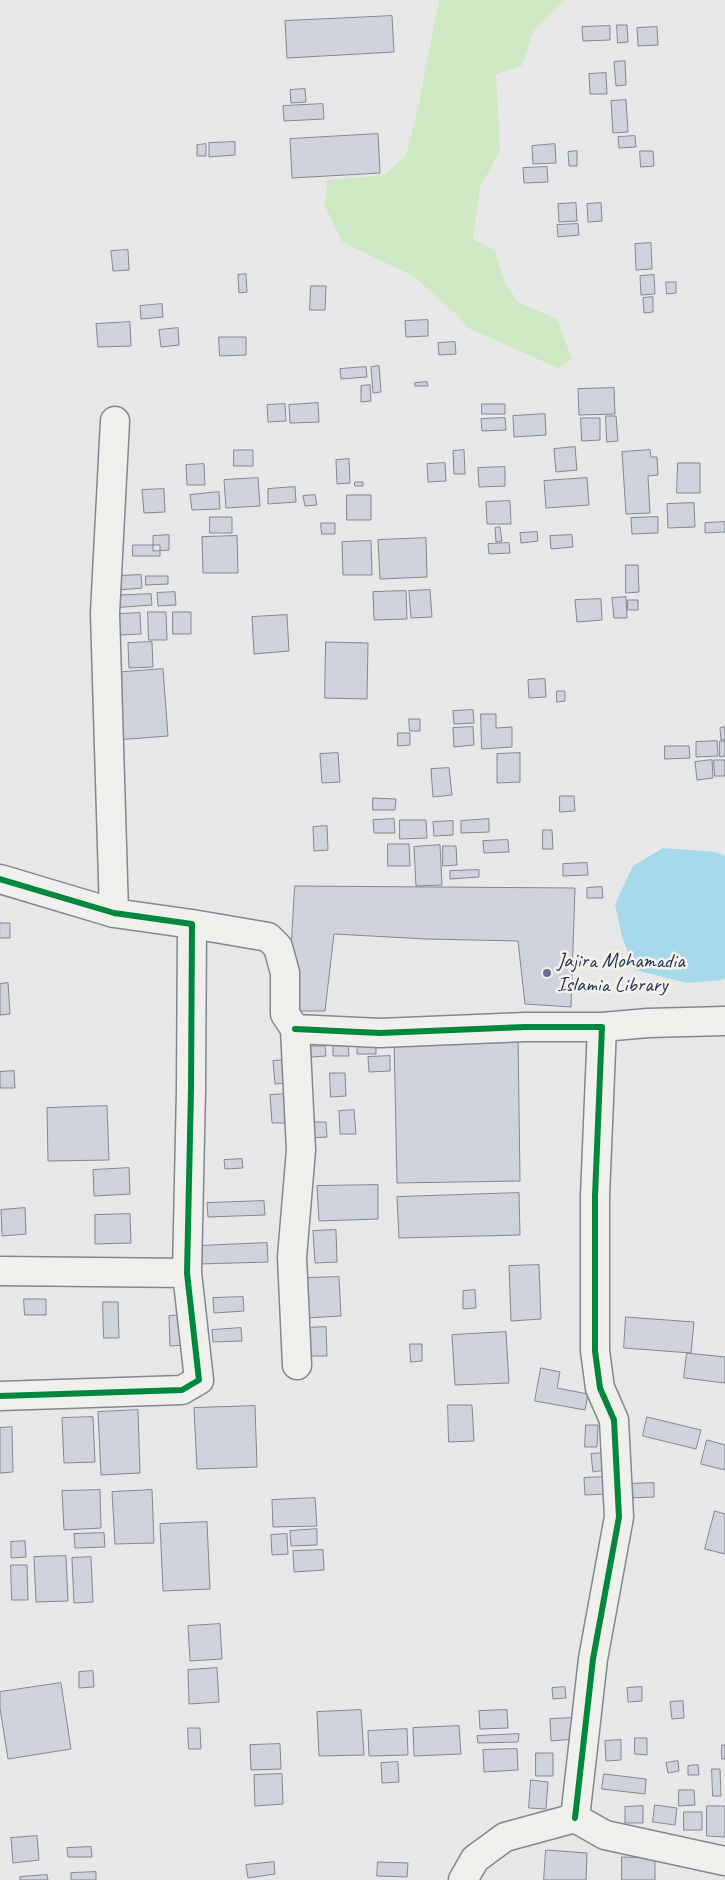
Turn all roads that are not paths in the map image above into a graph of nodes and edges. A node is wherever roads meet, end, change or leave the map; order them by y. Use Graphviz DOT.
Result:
graph roads {
  1 [pos="115,421"];
  2 [pos="0,879"];
  3 [pos="114,912"];
  4 [pos="192,924"];
  5 [pos="725,1021"];
  6 [pos="602,1027"];
  7 [pos="295,1029"];
  8 [pos="0,1270"];
  9 [pos="186,1273"];
  10 [pos="297,1365"];
  11 [pos="0,1396"];
  12 [pos="575,1818"];
  13 [pos="725,1861"];
  14 [pos="463,1880"];
  1 -- 3 [label="street"];
  2 -- 3 [label="street"];
  3 -- 4 [label="street"];
  4 -- 7 [label="street"];
  4 -- 9 [label="street"];
  5 -- 6 [label="street"];
  6 -- 7 [label="street"];
  6 -- 12 [label="street"];
  7 -- 10 [label="street"];
  8 -- 9 [label="street"];
  9 -- 11 [label="street"];
  12 -- 13 [label="street"];
  12 -- 14 [label="street"];
}
